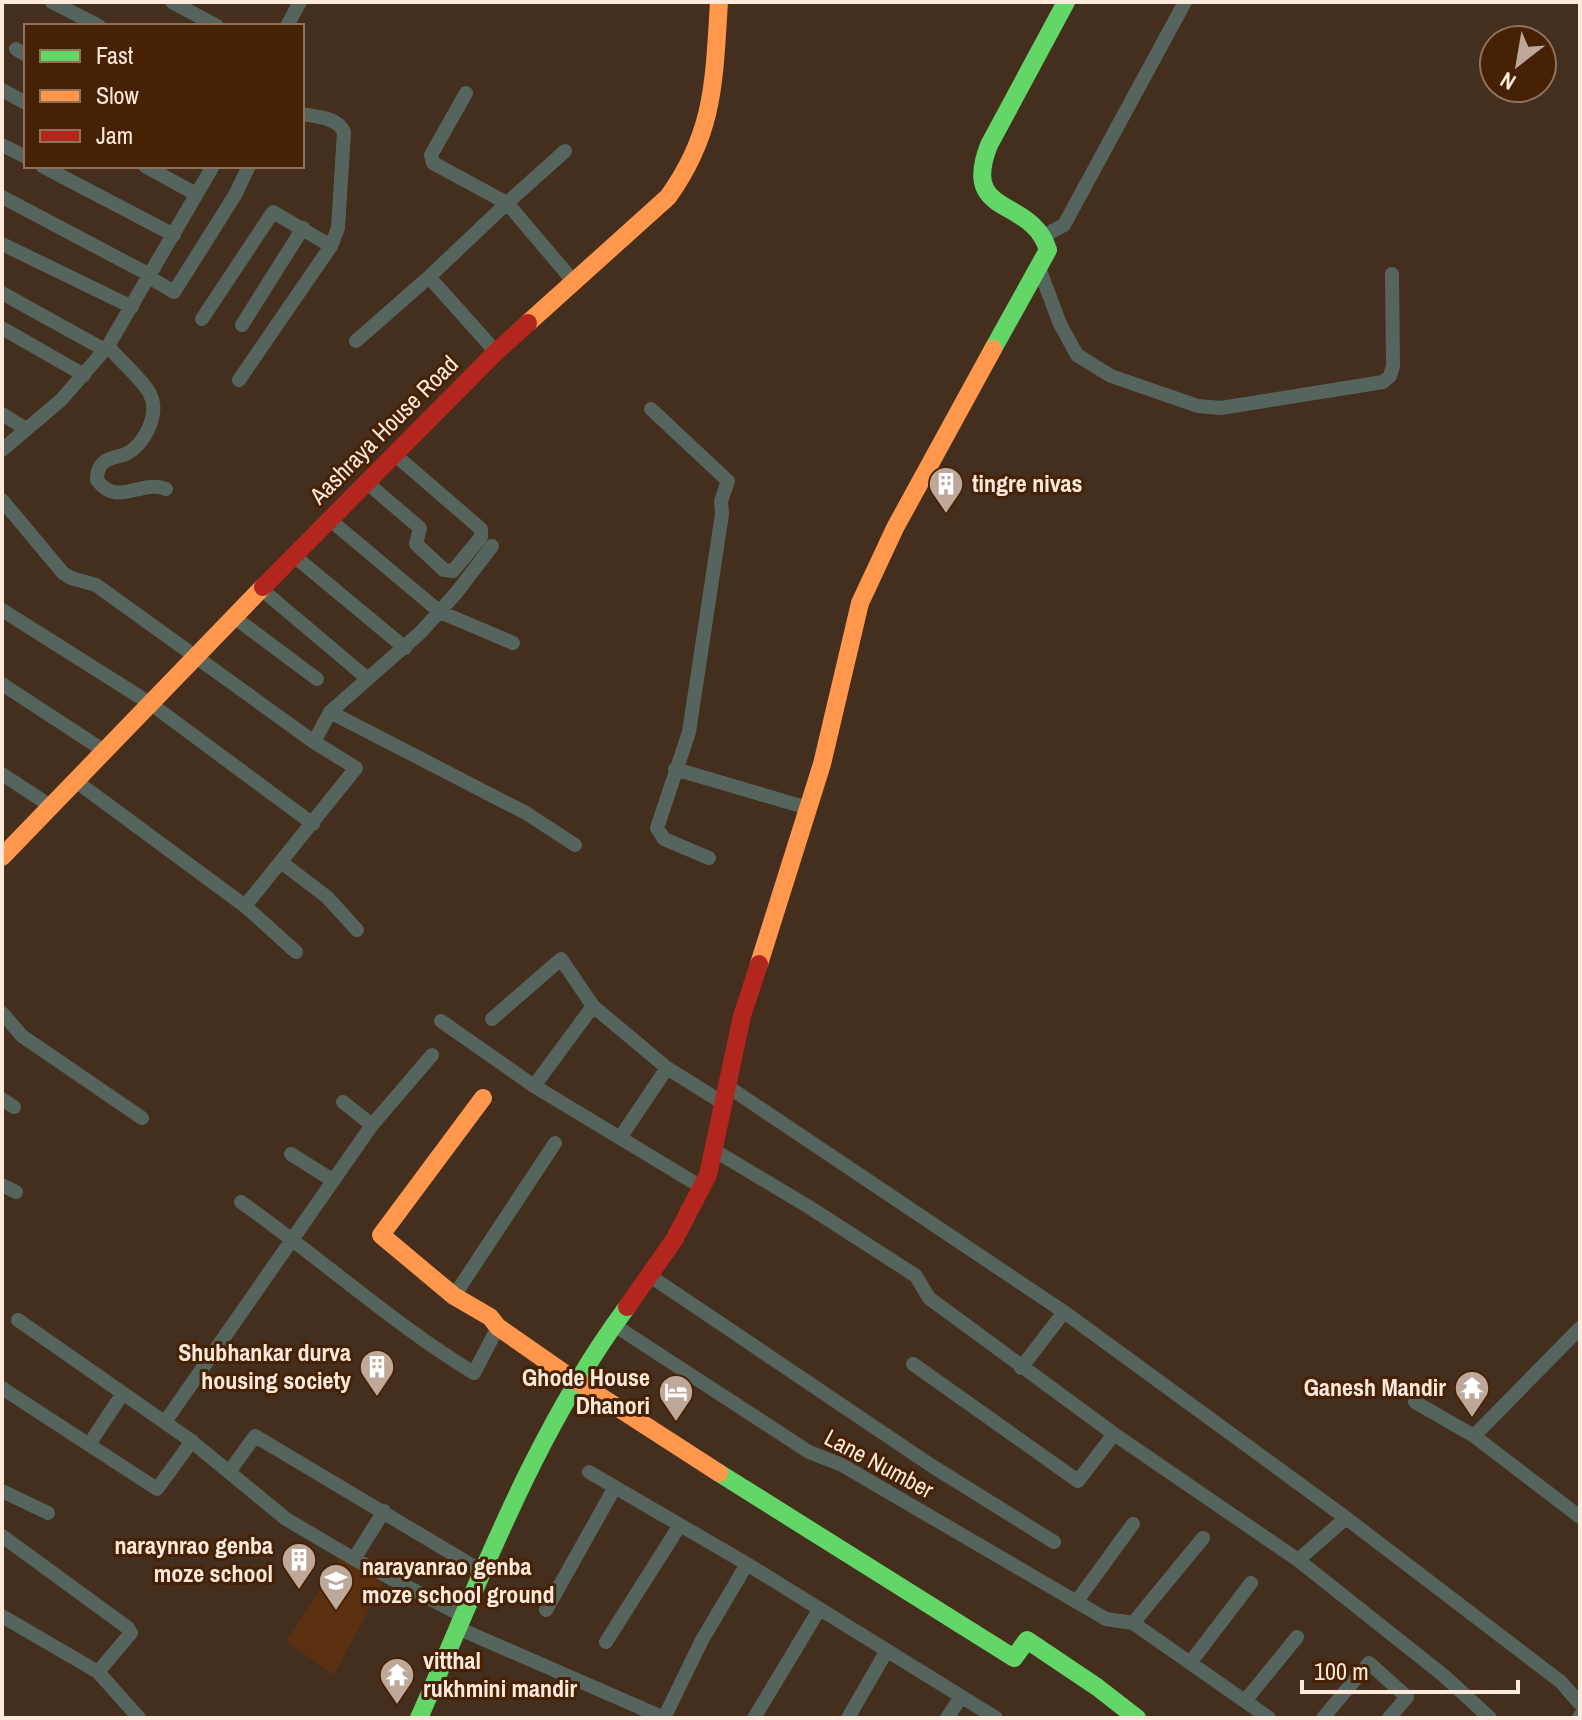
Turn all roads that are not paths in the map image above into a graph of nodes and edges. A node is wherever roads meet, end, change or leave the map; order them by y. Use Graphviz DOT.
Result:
graph roads {
  1 [pos="52,2"];
  2 [pos="172,2"];
  3 [pos="300,2"];
  4 [pos="717,2"];
  5 [pos="1066,2"];
  6 [pos="1185,2"];
  7 [pos="95,24"];
  8 [pos="213,24"];
  9 [pos="288,24"];
  10 [pos="2,90"];
  11 [pos="466,93"];
  12 [pos="24,102"];
  13 [pos="304,114"];
  14 [pos="2,145"];
  15 [pos="565,151"];
  16 [pos="24,156"];
  17 [pos="46,168"];
  18 [pos="149,168"];
  19 [pos="212,168"];
  20 [pos="248,168"];
  21 [pos="196,194"];
  22 [pos="2,197"];
  23 [pos="507,203"];
  24 [pos="303,228"];
  25 [pos="174,235"];
  26 [pos="1045,235"];
  27 [pos="2,244"];
  28 [pos="331,246"];
  29 [pos="1039,268"];
  30 [pos="1392,274"];
  31 [pos="150,276"];
  32 [pos="429,277"];
  33 [pos="574,282"];
  34 [pos="2,293"];
  35 [pos="132,307"];
  36 [pos="202,319"];
  37 [pos="242,325"];
  38 [pos="2,328"];
  39 [pos="356,341"];
  40 [pos="106,348"];
  41 [pos="496,352"];
  42 [pos="84,375"];
  43 [pos="239,380"];
  44 [pos="651,409"];
  45 [pos="2,414"];
  46 [pos="26,429"];
  47 [pos="2,450"];
  48 [pos="394,454"];
  49 [pos="366,482"];
  50 [pos="166,489"];
  51 [pos="2,500"];
  52 [pos="329,519"];
  53 [pos="492,546"];
  54 [pos="293,555"];
  55 [pos="260,588"];
  56 [pos="2,610"];
  57 [pos="440,612"];
  58 [pos="234,617"];
  59 [pos="513,643"];
  60 [pos="405,648"];
  61 [pos="195,658"];
  62 [pos="317,679"];
  63 [pos="368,679"];
  64 [pos="2,684"];
  65 [pos="151,704"];
  66 [pos="330,712"];
  67 [pos="314,742"];
  68 [pos="106,752"];
  69 [pos="675,769"];
  70 [pos="2,774"];
  71 [pos="77,782"];
  72 [pos="52,807"];
  73 [pos="808,808"];
  74 [pos="313,824"];
  75 [pos="575,845"];
  76 [pos="2,857"];
  77 [pos="709,858"];
  78 [pos="281,862"];
  79 [pos="245,906"];
  80 [pos="357,930"];
  81 [pos="296,952"];
  82 [pos="593,1006"];
  83 [pos="2,1013"];
  84 [pos="492,1019"];
  85 [pos="441,1021"];
  86 [pos="432,1055"];
  87 [pos="667,1068"];
  88 [pos="534,1086"];
  89 [pos="725,1095"];
  90 [pos="483,1098"];
  91 [pos="343,1102"];
  92 [pos="142,1118"];
  93 [pos="372,1125"];
  94 [pos="620,1138"];
  95 [pos="555,1143"];
  96 [pos="712,1149"];
  97 [pos="291,1154"];
  98 [pos="332,1180"];
  99 [pos="703,1188"];
  100 [pos="241,1202"];
  101 [pos="291,1238"];
  102 [pos="650,1276"];
  103 [pos="454,1296"];
  104 [pos="1064,1312"];
  105 [pos="18,1320"];
  106 [pos="614,1325"];
  107 [pos="498,1327"];
  108 [pos="1580,1328"];
  109 [pos="913,1364"];
  110 [pos="1021,1368"];
  111 [pos="577,1384"];
  112 [pos="2,1388"];
  113 [pos="123,1393"];
  114 [pos="1415,1402"];
  115 [pos="165,1422"];
  116 [pos="1114,1434"];
  117 [pos="1474,1436"];
  118 [pos="192,1441"];
  119 [pos="90,1443"];
  120 [pos="229,1472"];
  121 [pos="589,1472"];
  122 [pos="615,1487"];
  123 [pos="2,1491"];
  124 [pos="384,1511"];
  125 [pos="48,1513"];
  126 [pos="1580,1517"];
  127 [pos="1346,1518"];
  128 [pos="1133,1524"];
  129 [pos="680,1525"];
  130 [pos="2,1536"];
  131 [pos="1203,1538"];
  132 [pos="1054,1542"];
  133 [pos="354,1559"];
  134 [pos="1298,1560"];
  135 [pos="747,1564"];
  136 [pos="483,1572"];
  137 [pos="1251,1583"];
  138 [pos="1077,1601"];
  139 [pos="546,1610"];
  140 [pos="819,1610"];
  141 [pos="2,1616"];
  142 [pos="462,1623"];
  143 [pos="1133,1623"];
  144 [pos="1297,1637"];
  145 [pos="606,1642"];
  146 [pos="886,1652"];
  147 [pos="1190,1663"];
  148 [pos="98,1672"];
  149 [pos="961,1697"];
  150 [pos="1245,1701"];
  151 [pos="1580,1704"];
  152 [pos="139,1718"];
  153 [pos="419,1718"];
  154 [pos="664,1718"];
  155 [pos="754,1718"];
  156 [pos="848,1718"];
  157 [pos="947,1718"];
  158 [pos="996,1718"];
  159 [pos="1136,1718"];
  160 [pos="1269,1718"];
  161 [pos="1323,1718"];
  162 [pos="1389,1718"];
  163 [pos="1490,1718"];
  1 -- 7 [label="street"];
  2 -- 8 [label="street"];
  3 -- 9 [label="street"];
  4 -- 33 [label="street, Aashraya House Road"];
  5 -- 26 [label="street"];
  6 -- 26 [label="street"];
  10 -- 12 [label="street"];
  11 -- 23 [label="street"];
  13 -- 28 [label="street"];
  14 -- 16 [label="street"];
  15 -- 23 [label="street"];
  17 -- 25 [label="street"];
  18 -- 21 [label="street"];
  19 -- 21 [label="street"];
  20 -- 31 [label="street"];
  21 -- 25 [label="street"];
  22 -- 31 [label="street"];
  23 -- 32 [label="street"];
  23 -- 33 [label="street"];
  24 -- 28 [label="street"];
  24 -- 36 [label="street"];
  24 -- 37 [label="street"];
  25 -- 31 [label="street"];
  26 -- 29 [label="street"];
  27 -- 35 [label="street"];
  28 -- 43 [label="street"];
  29 -- 30 [label="street"];
  29 -- 73 [label="street"];
  31 -- 35 [label="street"];
  32 -- 39 [label="street"];
  32 -- 41 [label="street"];
  33 -- 41 [label="street, Aashraya House Road"];
  34 -- 40 [label="street"];
  35 -- 40 [label="street"];
  38 -- 42 [label="street"];
  40 -- 42 [label="street"];
  40 -- 50 [label="street"];
  41 -- 48 [label="street, Aashraya House Road"];
  42 -- 46 [label="street"];
  44 -- 69 [label="street"];
  45 -- 46 [label="street"];
  46 -- 47 [label="street"];
  48 -- 49 [label="street, Aashraya House Road"];
  48 -- 49 [label="street"];
  49 -- 52 [label="street, Aashraya House Road"];
  51 -- 61 [label="street"];
  52 -- 54 [label="street, Aashraya House Road"];
  52 -- 57 [label="street"];
  53 -- 57 [label="street"];
  54 -- 55 [label="street, Aashraya House Road"];
  54 -- 60 [label="street"];
  55 -- 58 [label="street, Aashraya House Road"];
  55 -- 63 [label="street"];
  56 -- 65 [label="street"];
  57 -- 59 [label="street"];
  57 -- 60 [label="street"];
  58 -- 61 [label="street, Aashraya House Road"];
  58 -- 62 [label="street"];
  60 -- 63 [label="street"];
  61 -- 65 [label="street, Aashraya House Road"];
  61 -- 67 [label="street"];
  63 -- 66 [label="street"];
  64 -- 68 [label="street"];
  65 -- 68 [label="street, Aashraya House Road"];
  65 -- 74 [label="street"];
  66 -- 67 [label="street"];
  66 -- 75 [label="street"];
  67 -- 74 [label="street"];
  68 -- 71 [label="street, Aashraya House Road"];
  69 -- 73 [label="street"];
  69 -- 77 [label="street"];
  70 -- 72 [label="street"];
  71 -- 72 [label="street, Aashraya House Road"];
  71 -- 79 [label="street"];
  72 -- 76 [label="street, Aashraya House Road"];
  73 -- 89 [label="street"];
  74 -- 78 [label="street"];
  78 -- 79 [label="street"];
  78 -- 80 [label="street"];
  79 -- 81 [label="street"];
  82 -- 84 [label="street"];
  82 -- 87 [label="street"];
  82 -- 88 [label="street"];
  83 -- 92 [label="street"];
  85 -- 88 [label="street"];
  86 -- 93 [label="street"];
  87 -- 89 [label="street"];
  87 -- 94 [label="street"];
  88 -- 94 [label="street"];
  89 -- 96 [label="street"];
  89 -- 104 [label="street"];
  90 -- 103 [label="street"];
  91 -- 93 [label="street"];
  93 -- 98 [label="street"];
  94 -- 99 [label="street"];
  95 -- 103 [label="street"];
  96 -- 99 [label="street"];
  96 -- 110 [label="street"];
  97 -- 98 [label="street"];
  98 -- 101 [label="street"];
  99 -- 102 [label="street"];
  100 -- 101 [label="street"];
  101 -- 107 [label="street"];
  101 -- 115 [label="street"];
  102 -- 106 [label="street"];
  102 -- 132 [label="street"];
  103 -- 107 [label="street"];
  104 -- 110 [label="street"];
  104 -- 127 [label="street"];
  105 -- 113 [label="street"];
  106 -- 111 [label="street"];
  106 -- 138 [label="street, Lane Number"];
  107 -- 111 [label="street"];
  108 -- 117 [label="street"];
  109 -- 116 [label="street"];
  110 -- 116 [label="street"];
  111 -- 136 [label="street"];
  111 -- 159 [label="street"];
  112 -- 119 [label="street"];
  113 -- 115 [label="street"];
  113 -- 119 [label="street"];
  114 -- 117 [label="street"];
  115 -- 118 [label="street"];
  116 -- 134 [label="street"];
  117 -- 126 [label="street"];
  118 -- 119 [label="street"];
  118 -- 120 [label="street"];
  120 -- 124 [label="street"];
  120 -- 133 [label="street"];
  121 -- 122 [label="street"];
  122 -- 129 [label="street"];
  122 -- 139 [label="street"];
  123 -- 125 [label="street"];
  124 -- 133 [label="street"];
  124 -- 136 [label="street"];
  127 -- 134 [label="street"];
  127 -- 151 [label="street"];
  128 -- 138 [label="street"];
  129 -- 135 [label="street"];
  129 -- 145 [label="street"];
  130 -- 148 [label="street"];
  131 -- 143 [label="street"];
  133 -- 142 [label="street"];
  134 -- 163 [label="street"];
  135 -- 140 [label="street"];
  135 -- 154 [label="street"];
  136 -- 142 [label="street"];
  137 -- 147 [label="street"];
  138 -- 143 [label="street, Lane Number"];
  140 -- 146 [label="street"];
  140 -- 155 [label="street"];
  141 -- 148 [label="street"];
  142 -- 153 [label="street"];
  142 -- 154 [label="street"];
  143 -- 147 [label="street, Lane Number"];
  144 -- 150 [label="street"];
  146 -- 149 [label="street"];
  146 -- 156 [label="street"];
  147 -- 150 [label="street, Lane Number"];
  148 -- 152 [label="street"];
  149 -- 157 [label="street"];
  149 -- 158 [label="street"];
  150 -- 160 [label="street, Lane Number"];
  161 -- 162 [label="street"];
}
